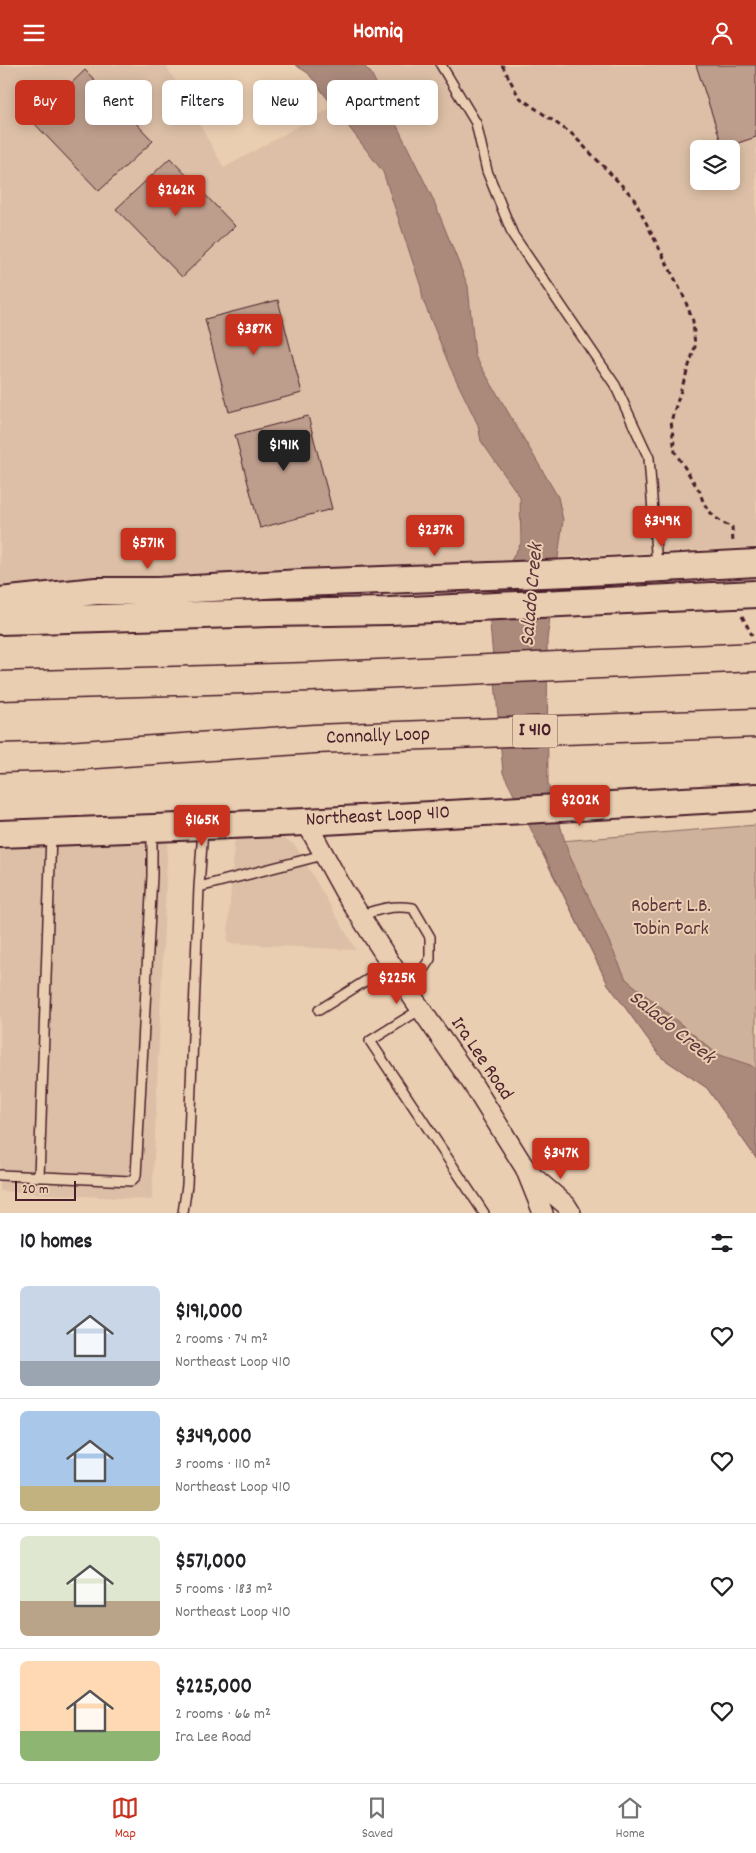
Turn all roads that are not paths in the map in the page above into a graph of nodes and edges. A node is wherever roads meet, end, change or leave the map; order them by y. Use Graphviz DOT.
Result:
graph roads {
  1 [pos="441,65"];
  2 [pos="756,563"];
  3 [pos="658,569"];
  4 [pos="756,594"];
  5 [pos="0,601"];
  6 [pos="0,621"];
  7 [pos="756,657"];
  8 [pos="0,686"];
  9 [pos="756,723"];
  10 [pos="67,756"];
  11 [pos="0,758"];
  12 [pos="0,765"];
  13 [pos="756,797"];
  14 [pos="306,822"];
  15 [pos="203,826"];
  16 [pos="152,828"];
  17 [pos="51,832"];
  18 [pos="0,834"];
  19 [pos="323,855"];
  20 [pos="199,887"];
  21 [pos="359,916"];
  22 [pos="392,965"];
  23 [pos="409,991"];
  24 [pos="421,1009"];
  25 [pos="319,1010"];
  26 [pos="525,1169"];
  27 [pos="0,1175"];
  28 [pos="39,1177"];
  29 [pos="183,1213"];
  30 [pos="484,1213"];
  31 [pos="543,1213"];
  32 [pos="571,1213"];
  1 -- 3 [label="lane"];
  2 -- 3 [label="main road"];
  3 -- 5 [label="main road"];
  4 -- 6 [label="main road, bridge"];
  7 -- 8 [label="highway"];
  9 -- 10 [label="highway, Connally Loop / I 410"];
  10 -- 11 [label="highway, Connally Loop / I 410"];
  10 -- 12 [label="highway"];
  13 -- 14 [label="main road, Northeast Loop 410"];
  14 -- 15 [label="main road, Northeast Loop 410"];
  14 -- 19 [label="street, Ira Lee Road"];
  15 -- 16 [label="main road, Northeast Loop 410"];
  15 -- 20 [label="lane"];
  16 -- 17 [label="main road, Northeast Loop 410"];
  16 -- 28 [label="lane"];
  17 -- 18 [label="main road, Northeast Loop 410"];
  17 -- 28 [label="lane"];
  19 -- 20 [label="lane"];
  19 -- 21 [label="street, Ira Lee Road"];
  20 -- 29 [label="lane"];
  21 -- 22 [label="street, Ira Lee Road"];
  21 -- 23 [label="lane"];
  22 -- 23 [label="street, Ira Lee Road"];
  22 -- 25 [label="lane"];
  23 -- 24 [label="street, Ira Lee Road"];
  24 -- 26 [label="street, Ira Lee Road"];
  24 -- 30 [label="lane"];
  26 -- 31 [label="street, Ira Lee Road"];
  26 -- 32 [label="street, Ira Lee Road"];
  27 -- 28 [label="lane"];
}
